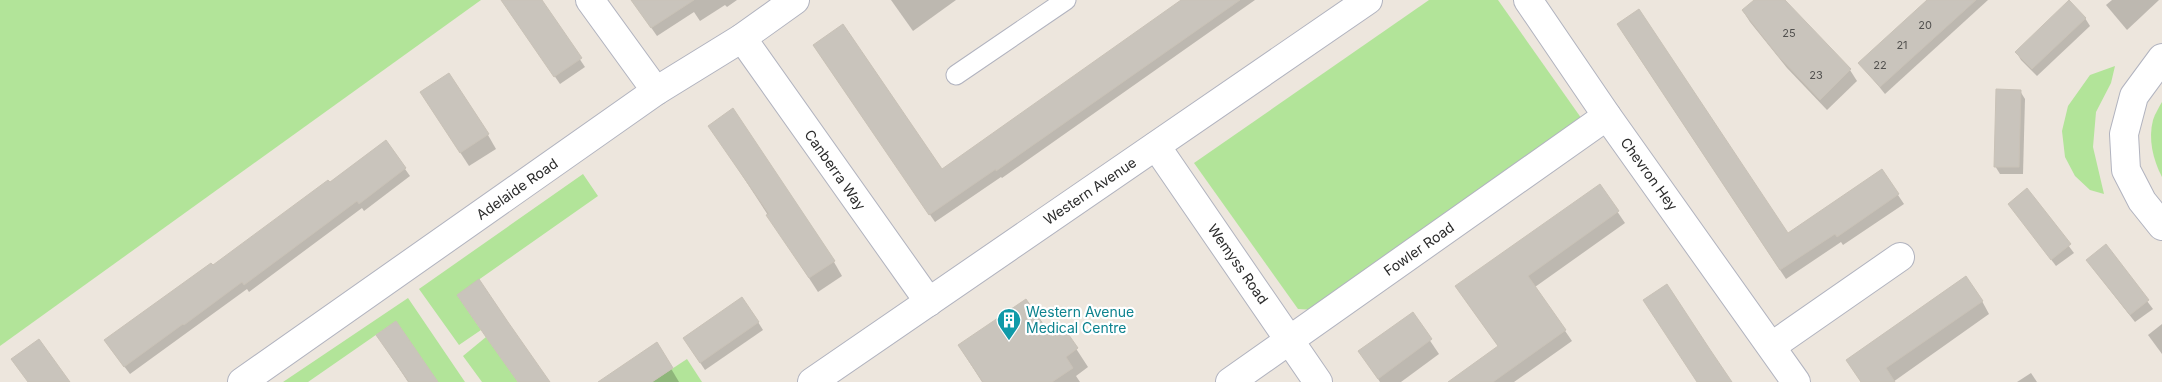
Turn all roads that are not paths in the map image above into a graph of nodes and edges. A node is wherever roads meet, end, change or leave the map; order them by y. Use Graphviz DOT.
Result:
graph roads {
  1 [pos="590,0"];
  2 [pos="794,0"];
  3 [pos="1066,0"];
  4 [pos="1368,0"];
  5 [pos="1528,0"];
  6 [pos="742,38"];
  7 [pos="2160,60"];
  8 [pos="956,75"];
  9 [pos="656,91"];
  10 [pos="1607,116"];
  11 [pos="1156,146"];
  12 [pos="2162,226"];
  13 [pos="1900,257"];
  14 [pos="929,302"];
  15 [pos="1291,340"];
  16 [pos="1772,346"];
  17 [pos="242,382"];
  18 [pos="812,382"];
  19 [pos="1230,382"];
  20 [pos="1318,382"];
  21 [pos="1796,382"];
  1 -- 9 [label="street"];
  2 -- 6 [label="street, Adelaide Road"];
  3 -- 8 [label="lane"];
  4 -- 11 [label="street, Western Avenue"];
  5 -- 10 [label="street, Chevron Hey"];
  6 -- 9 [label="street, Adelaide Road"];
  6 -- 14 [label="street, Canberra Way"];
  7 -- 12 [label="street"];
  9 -- 17 [label="street, Adelaide Road"];
  10 -- 15 [label="street, Fowler Road"];
  10 -- 16 [label="street, Chevron Hey"];
  11 -- 14 [label="street, Western Avenue"];
  11 -- 15 [label="street, Wemyss Road"];
  13 -- 16 [label="street"];
  14 -- 18 [label="street, Western Avenue"];
  15 -- 19 [label="street, Fowler Road"];
  15 -- 20 [label="street, Wemyss Road"];
  16 -- 21 [label="street, Chevron Hey"];
}
